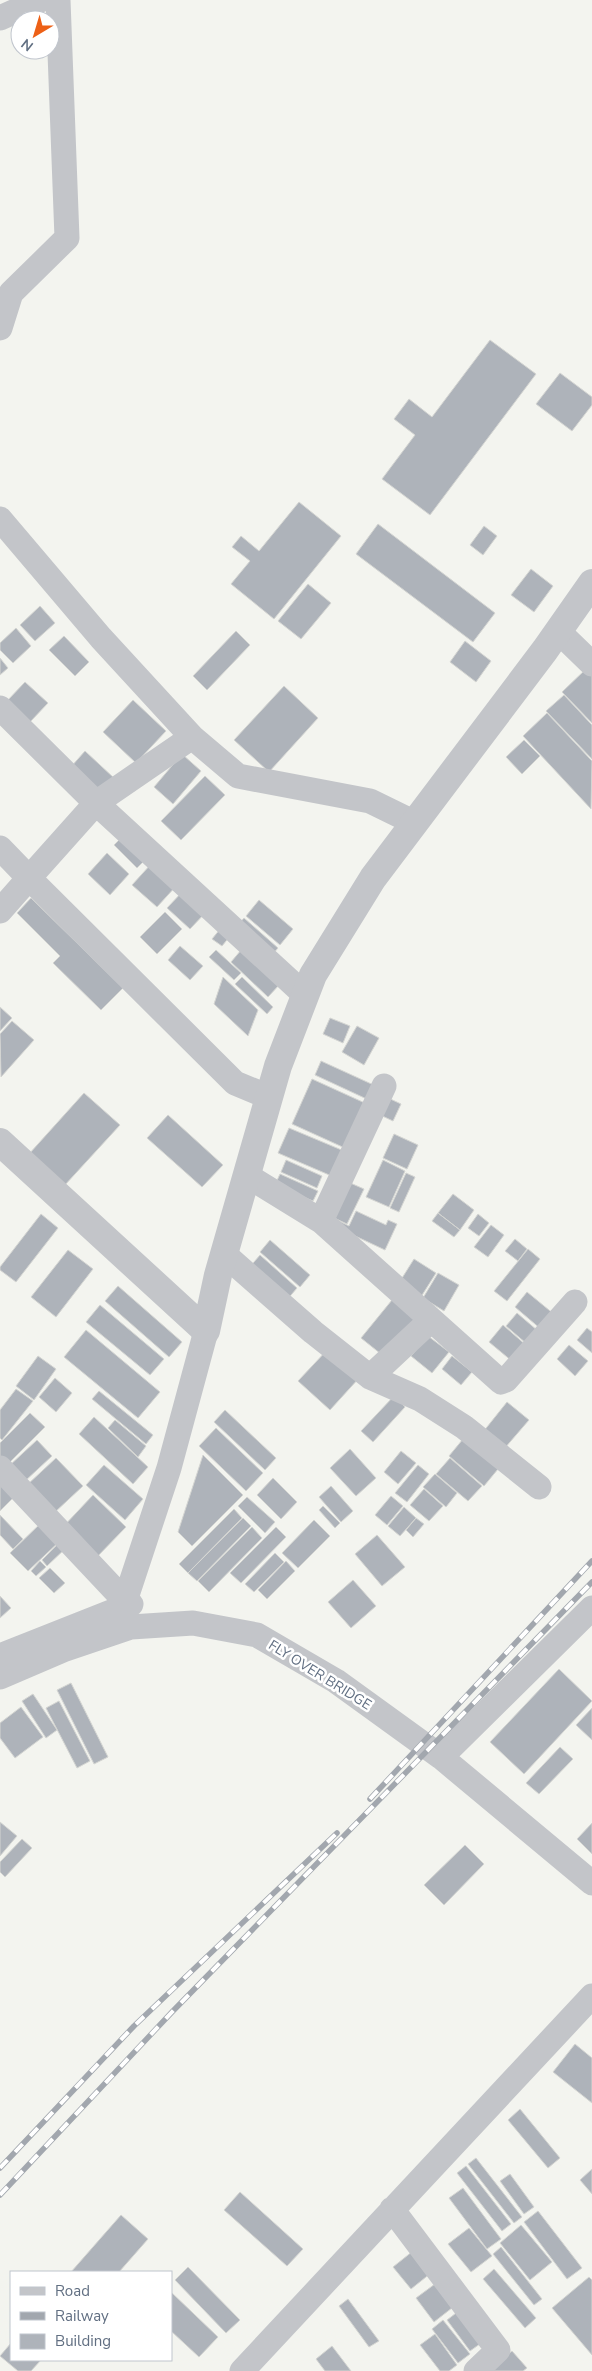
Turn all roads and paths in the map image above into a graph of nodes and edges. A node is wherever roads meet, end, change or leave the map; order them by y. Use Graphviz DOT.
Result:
graph roads {
  1 [pos="40,0"];
  2 [pos="58,0"];
  3 [pos="0,18"];
  4 [pos="0,328"];
  5 [pos="0,518"];
  6 [pos="592,582"];
  7 [pos="558,632"];
  8 [pos="592,664"];
  9 [pos="0,708"];
  10 [pos="192,737"];
  11 [pos="96,803"];
  12 [pos="415,823"];
  13 [pos="0,848"];
  14 [pos="29,878"];
  15 [pos="0,911"];
  16 [pos="305,995"];
  17 [pos="384,1086"];
  18 [pos="269,1096"];
  19 [pos="0,1142"];
  20 [pos="246,1174"];
  21 [pos="322,1222"];
  22 [pos="224,1254"];
  23 [pos="575,1302"];
  24 [pos="431,1320"];
  25 [pos="206,1331"];
  26 [pos="370,1377"];
  27 [pos="0,1468"];
  28 [pos="540,1486"];
  29 [pos="126,1601"];
  30 [pos="592,1608"];
  31 [pos="0,1656"];
  32 [pos="0,1677"];
  33 [pos="441,1757"];
  34 [pos="592,1883"];
  35 [pos="592,1996"];
  36 [pos="392,2209"];
  37 [pos="242,2371"];
  38 [pos="476,2371"];
  1 -- 3 [label="street"];
  2 -- 4 [label="street"];
  5 -- 10 [label="street"];
  6 -- 7 [label="street"];
  7 -- 8 [label="street"];
  7 -- 12 [label="street"];
  9 -- 11 [label="street"];
  10 -- 11 [label="street"];
  10 -- 12 [label="street"];
  11 -- 14 [label="street"];
  11 -- 16 [label="street"];
  12 -- 16 [label="street"];
  13 -- 14 [label="street"];
  14 -- 15 [label="street"];
  14 -- 18 [label="street"];
  16 -- 18 [label="street"];
  17 -- 21 [label="street"];
  18 -- 20 [label="street"];
  19 -- 25 [label="street"];
  20 -- 21 [label="street"];
  20 -- 22 [label="street"];
  21 -- 24 [label="street"];
  22 -- 25 [label="street"];
  22 -- 26 [label="street"];
  23 -- 24 [label="street"];
  24 -- 26 [label="street"];
  25 -- 29 [label="street"];
  26 -- 28 [label="street"];
  27 -- 29 [label="street"];
  29 -- 31 [label="street"];
  30 -- 33 [label="street"];
  32 -- 33 [label="street, FLY OVER BRIDGE"];
  33 -- 34 [label="street, FLY OVER BRIDGE"];
  35 -- 36 [label="street"];
  36 -- 37 [label="street"];
  36 -- 38 [label="street"];
}
